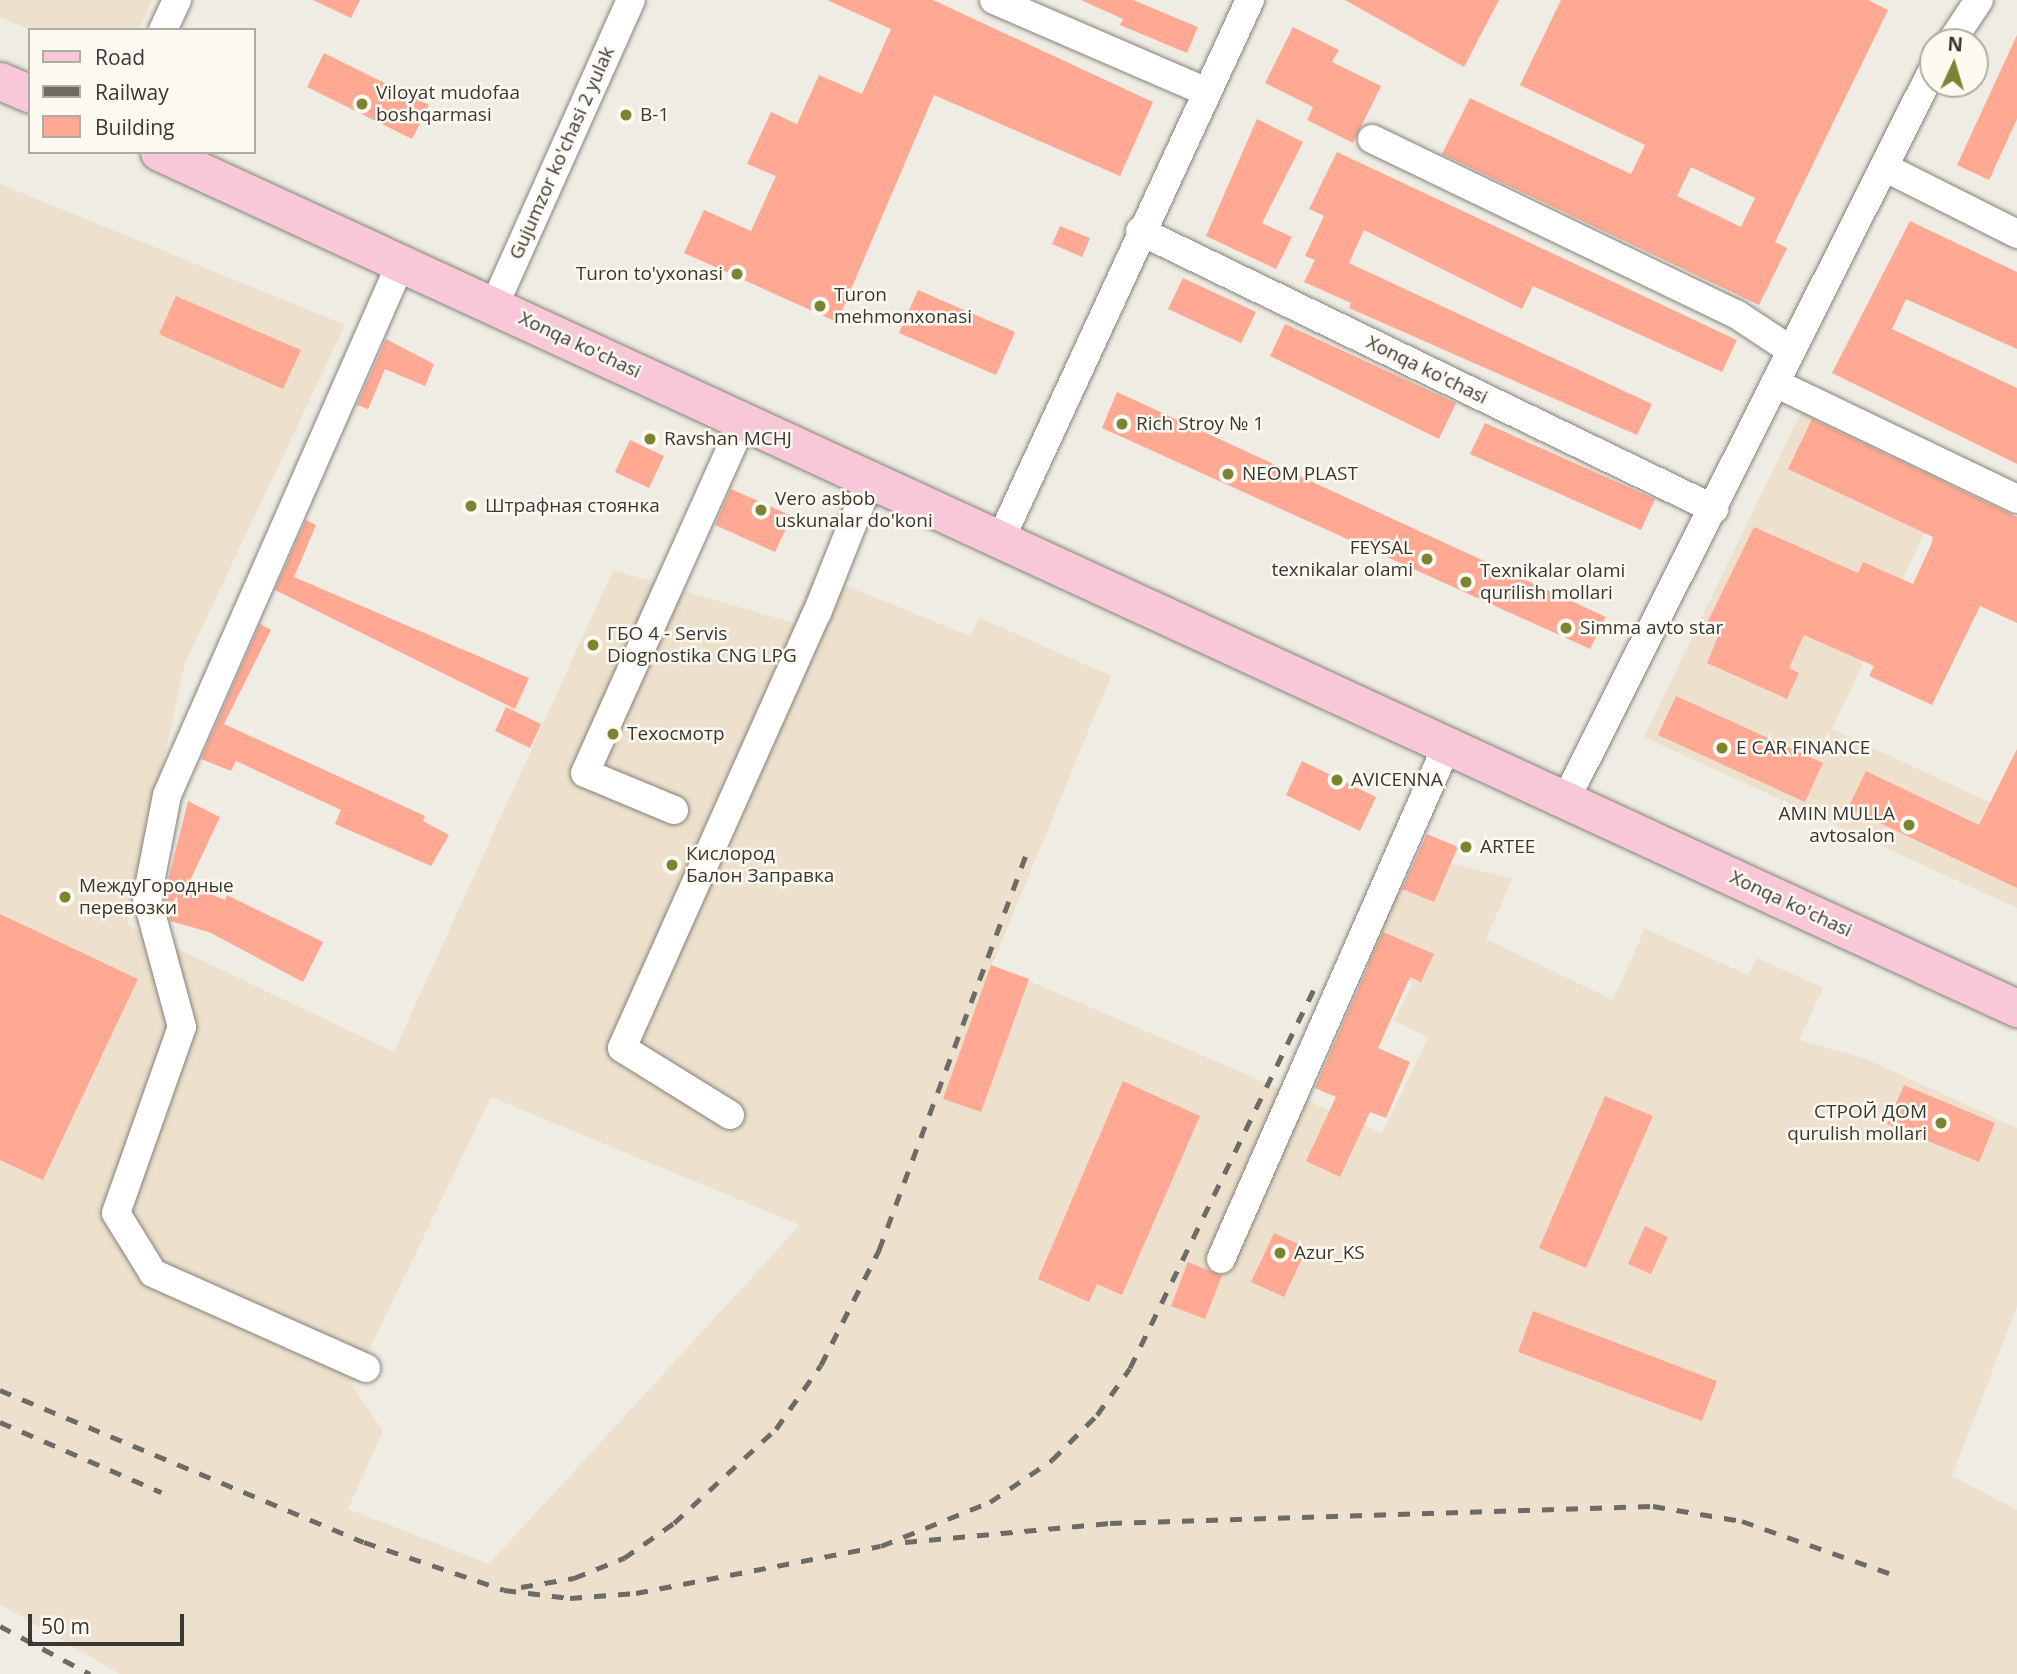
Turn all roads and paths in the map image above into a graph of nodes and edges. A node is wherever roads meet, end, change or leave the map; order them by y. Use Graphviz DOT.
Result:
graph roads {
  1 [pos="177,0"];
  2 [pos="631,0"];
  3 [pos="994,0"];
  4 [pos="1251,0"];
  5 [pos="1979,0"];
  6 [pos="164,28"];
  7 [pos="1960,28"];
  8 [pos="0,81"];
  9 [pos="1207,92"];
  10 [pos="28,93"];
  11 [pos="1919,98"];
  12 [pos="1372,139"];
  13 [pos="163,154"];
  14 [pos="1886,168"];
  15 [pos="1140,231"];
  16 [pos="2017,234"];
  17 [pos="401,263"];
  18 [pos="494,306"];
  19 [pos="1788,349"];
  20 [pos="1776,383"];
  21 [pos="744,420"];
  22 [pos="871,477"];
  23 [pos="2017,499"];
  24 [pos="1714,509"];
  25 [pos="1002,536"];
  26 [pos="1446,748"];
  27 [pos="1565,801"];
  28 [pos="674,810"];
  29 [pos="2017,1008"];
  30 [pos="730,1115"];
  31 [pos="1221,1259"];
  32 [pos="366,1368"];
  1 -- 6 [label="street"];
  2 -- 18 [label="street, Gujumzor ko'chasi 2 yulak"];
  3 -- 9 [label="street"];
  4 -- 9 [label="street"];
  5 -- 7 [label="street"];
  8 -- 10 [label="main road"];
  9 -- 15 [label="street"];
  11 -- 14 [label="street"];
  12 -- 19 [label="street"];
  13 -- 17 [label="main road, Xonqa ko'chasi"];
  14 -- 16 [label="street"];
  14 -- 19 [label="street"];
  15 -- 24 [label="street, Xonqa ko'chasi"];
  15 -- 25 [label="street"];
  17 -- 18 [label="main road, Xonqa ko'chasi"];
  17 -- 32 [label="street"];
  18 -- 21 [label="main road, Xonqa ko'chasi"];
  19 -- 20 [label="street"];
  20 -- 23 [label="street"];
  20 -- 24 [label="street"];
  21 -- 22 [label="main road, Xonqa ko'chasi"];
  21 -- 28 [label="street"];
  22 -- 25 [label="main road, Xonqa ko'chasi"];
  22 -- 30 [label="street"];
  24 -- 27 [label="street"];
  25 -- 26 [label="main road, Xonqa ko'chasi"];
  26 -- 27 [label="main road, Xonqa ko'chasi"];
  26 -- 31 [label="street"];
  27 -- 29 [label="main road, Xonqa ko'chasi"];
}
